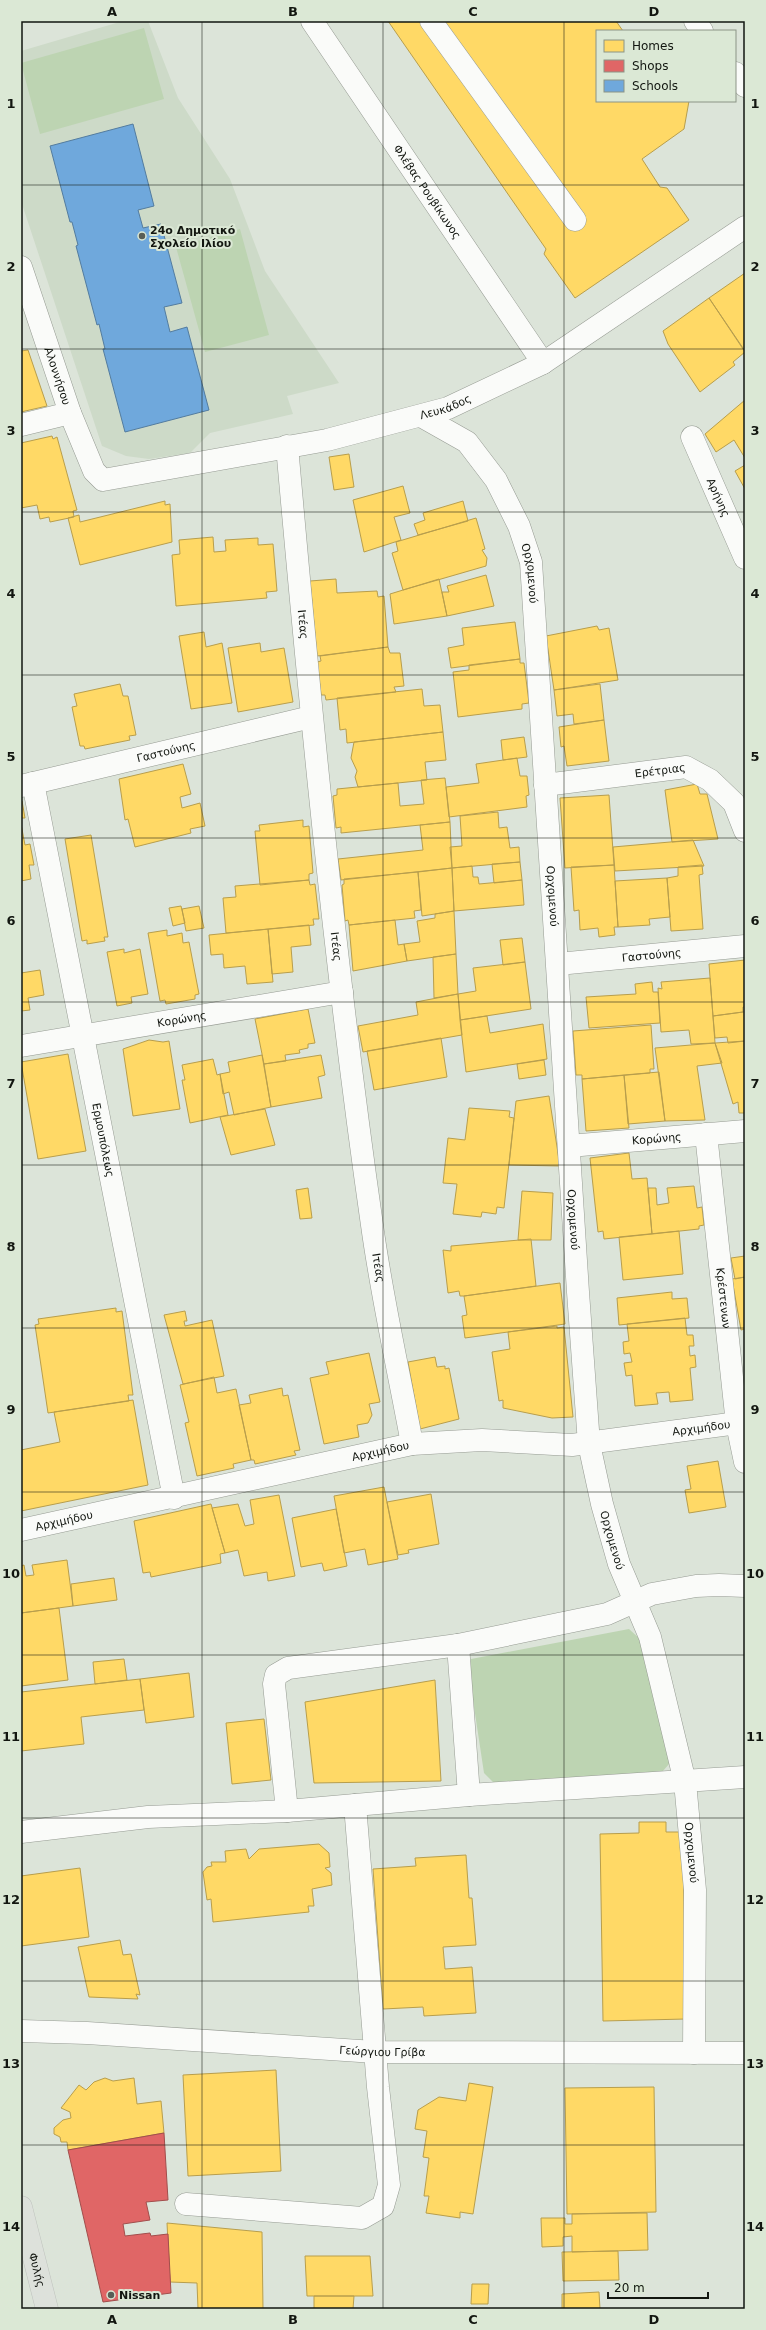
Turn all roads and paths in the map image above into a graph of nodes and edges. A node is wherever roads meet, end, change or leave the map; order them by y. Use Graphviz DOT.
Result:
graph roads {
  1 [pos="312,21"];
  2 [pos="431,21"];
  3 [pos="695,21"];
  4 [pos="701,30"];
  5 [pos="736,74"];
  6 [pos="745,86"];
  7 [pos="575,220"];
  8 [pos="745,227"];
  9 [pos="21,267"];
  10 [pos="543,363"];
  11 [pos="70,413"];
  12 [pos="421,416"];
  13 [pos="21,425"];
  14 [pos="692,437"];
  15 [pos="287,446"];
  16 [pos="104,480"];
  17 [pos="745,558"];
  18 [pos="311,717"];
  19 [pos="27,784"];
  20 [pos="545,785"];
  21 [pos="745,831"];
  22 [pos="745,946"];
  23 [pos="558,964"];
  24 [pos="342,992"];
  25 [pos="83,1036"];
  26 [pos="21,1046"];
  27 [pos="745,1131"];
  28 [pos="706,1134"];
  29 [pos="569,1146"];
  30 [pos="741,1423"];
  31 [pos="412,1444"];
  32 [pos="590,1444"];
  33 [pos="745,1462"];
  34 [pos="174,1498"];
  35 [pos="21,1530"];
  36 [pos="745,1586"];
  37 [pos="633,1602"];
  38 [pos="458,1646"];
  39 [pos="745,1777"];
  40 [pos="685,1782"];
  41 [pos="469,1795"];
  42 [pos="355,1805"];
  43 [pos="287,1811"];
  44 [pos="21,1832"];
  45 [pos="21,2031"];
  46 [pos="375,2052"];
  47 [pos="694,2053"];
  48 [pos="745,2053"];
  49 [pos="186,2204"];
  50 [pos="21,2207"];
  51 [pos="47,2309"];
  1 -- 10 [label="street, Φλέβας Ρουβίκωνος"];
  2 -- 7 [label="street"];
  3 -- 4 [label="street"];
  5 -- 6 [label="street"];
  8 -- 10 [label="street, Λευκάδος"];
  9 -- 11 [label="street, Αλοννήσου"];
  10 -- 12 [label="street, Λευκάδος"];
  11 -- 13 [label="street"];
  11 -- 16 [label="street, Αλοννήσου"];
  12 -- 15 [label="street, Λευκάδος"];
  12 -- 20 [label="street, Ορχομενού"];
  14 -- 17 [label="street, Αρήνης"];
  15 -- 16 [label="street, Λευκάδος"];
  15 -- 18 [label="street, Ιτέας"];
  18 -- 19 [label="street, Γαστούνης"];
  18 -- 24 [label="street, Ιτέας"];
  19 -- 25 [label="street, Ερμουπόλεως"];
  20 -- 21 [label="street, Ερέτριας"];
  20 -- 23 [label="street, Ορχομενού"];
  22 -- 23 [label="street, Γαστούνης"];
  23 -- 29 [label="street, Ορχομενού"];
  24 -- 25 [label="street, Κορώνης"];
  24 -- 31 [label="street, Ιτέας"];
  25 -- 26 [label="street, Κορώνης"];
  25 -- 34 [label="street, Ερμουπόλεως"];
  27 -- 28 [label="street, Κορώνης"];
  28 -- 29 [label="street, Κορώνης"];
  28 -- 30 [label="street, Κρέστενων"];
  29 -- 32 [label="street, Ορχομενού"];
  30 -- 32 [label="street, Αρχιμήδου"];
  30 -- 33 [label="street, Κρέστενων"];
  31 -- 32 [label="street, Αρχιμήδου"];
  31 -- 34 [label="street, Αρχιμήδου"];
  32 -- 37 [label="street, Ορχομενού"];
  34 -- 35 [label="street, Αρχιμήδου"];
  36 -- 37 [label="street"];
  37 -- 38 [label="street"];
  37 -- 40 [label="street, Ορχομενού"];
  38 -- 41 [label="street"];
  38 -- 43 [label="street"];
  39 -- 40 [label="street"];
  40 -- 41 [label="street"];
  40 -- 47 [label="street, Ορχομενού"];
  41 -- 42 [label="street"];
  42 -- 43 [label="street"];
  42 -- 46 [label="street"];
  43 -- 44 [label="street"];
  45 -- 46 [label="street, Γεώργιου Γρίβα"];
  46 -- 47 [label="street, Γεώργιου Γρίβα"];
  46 -- 49 [label="street"];
  47 -- 48 [label="street, Γεώργιου Γρίβα"];
  50 -- 51 [label="main road, Φυλής"];
}
